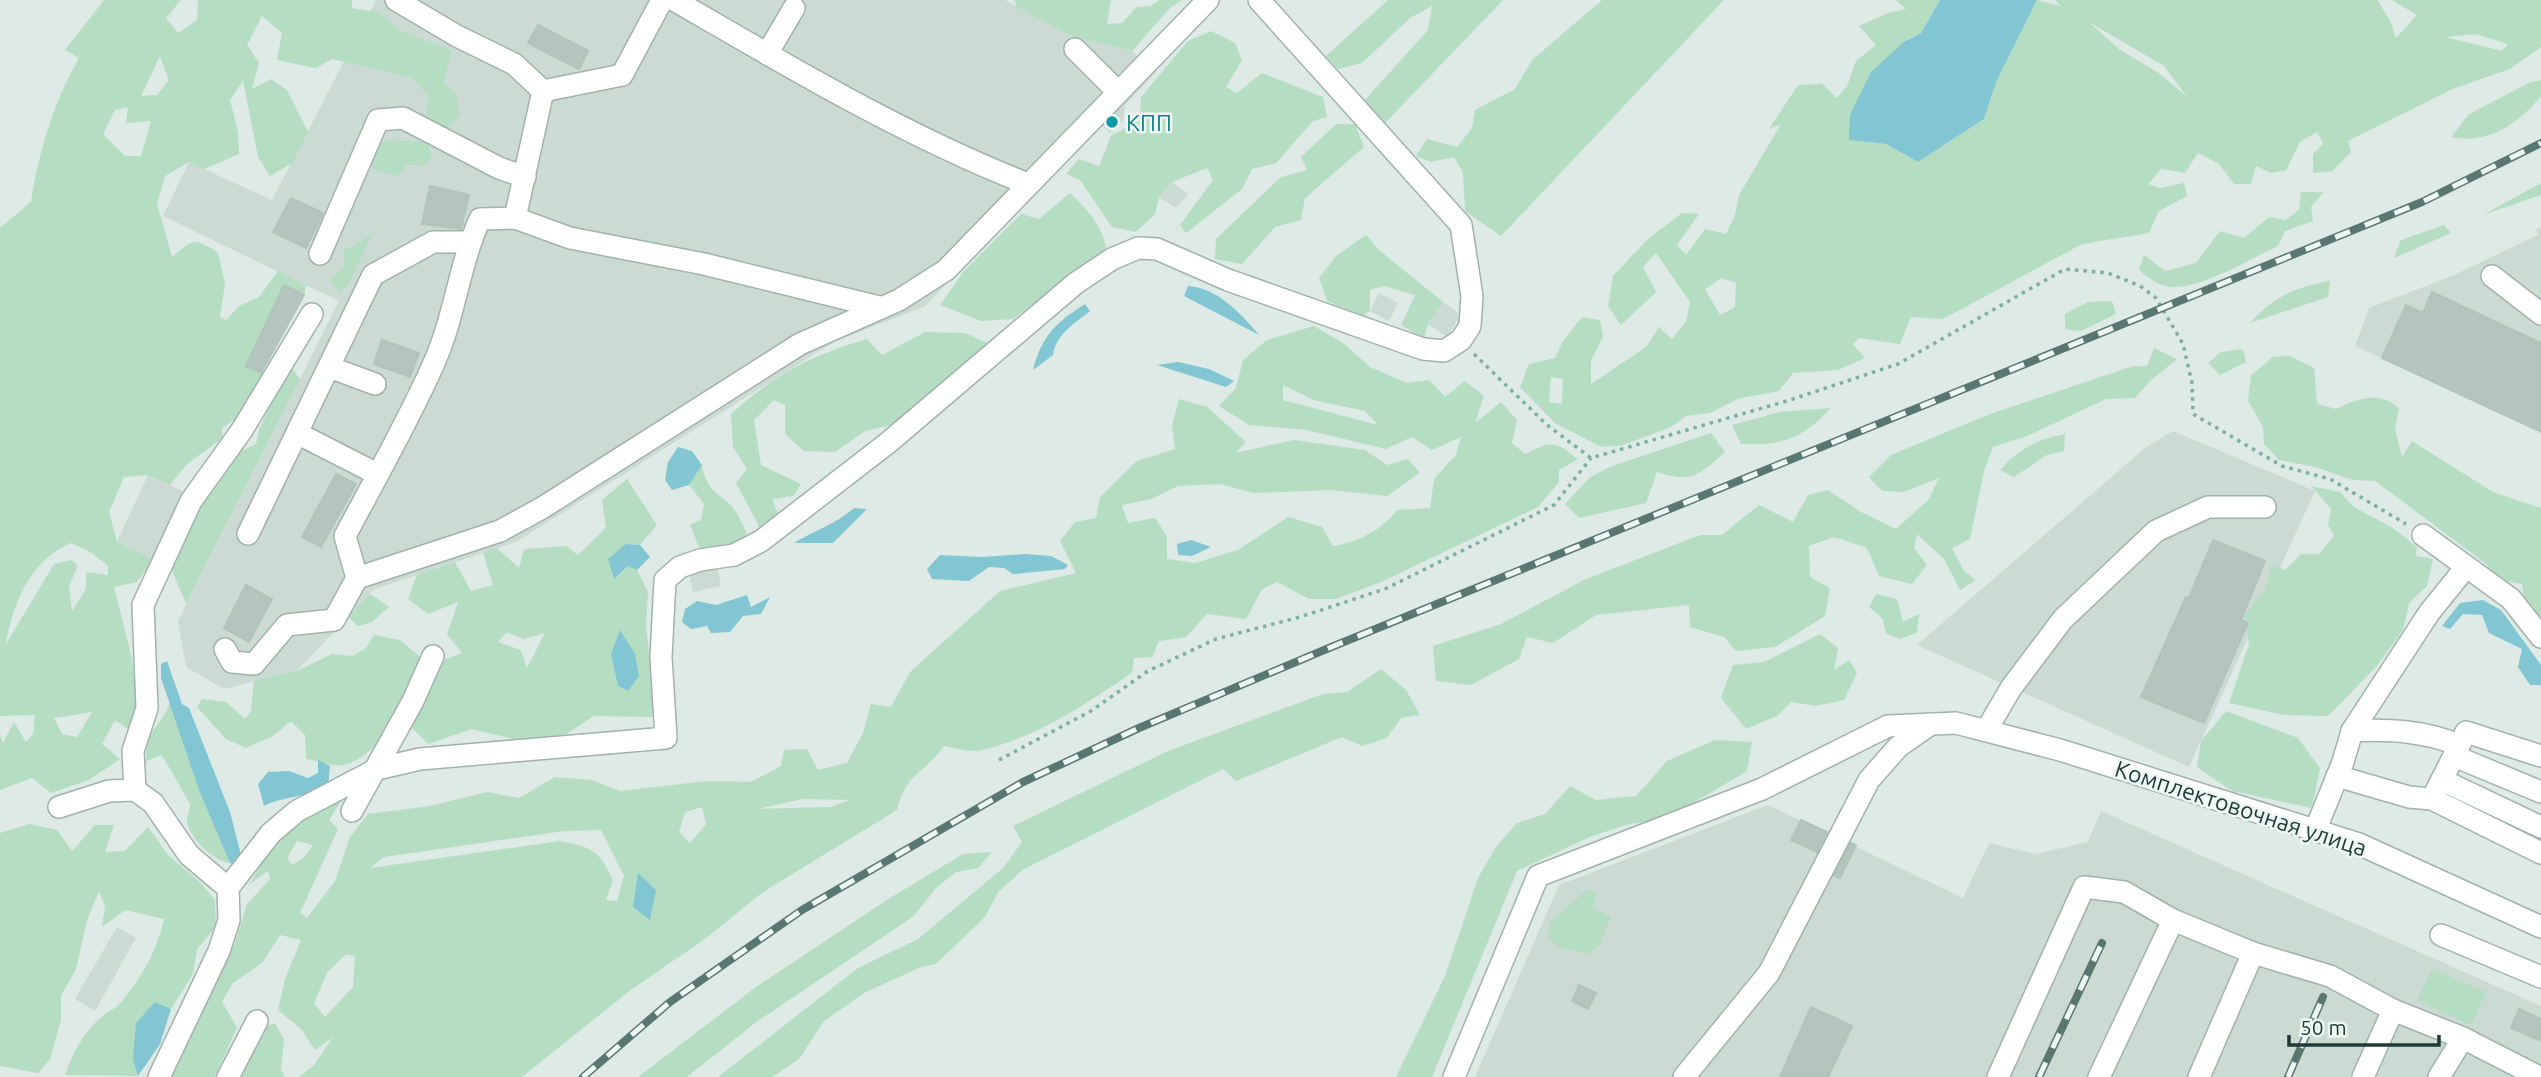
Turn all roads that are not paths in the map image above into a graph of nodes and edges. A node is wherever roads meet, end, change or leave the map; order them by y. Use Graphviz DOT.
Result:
graph roads {
  1 [pos="396,0"];
  2 [pos="662,0"];
  3 [pos="674,0"];
  4 [pos="1209,0"];
  5 [pos="1259,0"];
  6 [pos="794,8"];
  7 [pos="1075,49"];
  8 [pos="768,54"];
  9 [pos="543,91"];
  10 [pos="1118,92"];
  11 [pos="525,177"];
  12 [pos="1028,184"];
  13 [pos="515,218"];
  14 [pos="470,242"];
  15 [pos="320,254"];
  16 [pos="2491,276"];
  17 [pos="879,307"];
  18 [pos="312,314"];
  19 [pos="2541,314"];
  20 [pos="329,367"];
  21 [pos="375,384"];
  22 [pos="297,433"];
  23 [pos="377,474"];
  24 [pos="2265,507"];
  25 [pos="248,534"];
  26 [pos="2423,535"];
  27 [pos="2466,567"];
  28 [pos="357,578"];
  29 [pos="2541,637"];
  30 [pos="225,649"];
  31 [pos="433,656"];
  32 [pos="1931,724"];
  33 [pos="1987,729"];
  34 [pos="2352,731"];
  35 [pos="2457,750"];
  36 [pos="2541,755"];
  37 [pos="377,769"];
  38 [pos="2337,776"];
  39 [pos="2437,789"];
  40 [pos="135,790"];
  41 [pos="2541,792"];
  42 [pos="59,807"];
  43 [pos="352,811"];
  44 [pos="2541,827"];
  45 [pos="2315,831"];
  46 [pos="2541,853"];
  47 [pos="228,888"];
  48 [pos="2173,920"];
  49 [pos="2541,927"];
  50 [pos="2441,935"];
  51 [pos="2253,953"];
  52 [pos="2541,977"];
  53 [pos="2393,1010"];
  54 [pos="257,1021"];
  55 [pos="2463,1038"];
  56 [pos="2531,1075"];
  57 [pos="159,1077"];
  58 [pos="228,1077"];
  59 [pos="1454,1077"];
  60 [pos="1684,1077"];
  61 [pos="1998,1077"];
  62 [pos="2099,1077"];
  63 [pos="2199,1077"];
  64 [pos="2363,1077"];
  65 [pos="2439,1077"];
  1 -- 9 [label="street"];
  2 -- 9 [label="street"];
  3 -- 8 [label="street"];
  4 -- 10 [label="street"];
  5 -- 37 [label="street"];
  6 -- 8 [label="street"];
  7 -- 10 [label="street"];
  8 -- 12 [label="street"];
  9 -- 11 [label="street"];
  10 -- 12 [label="street"];
  11 -- 13 [label="street"];
  11 -- 15 [label="street"];
  12 -- 17 [label="street"];
  13 -- 14 [label="street"];
  13 -- 17 [label="street"];
  14 -- 20 [label="street"];
  14 -- 23 [label="street"];
  16 -- 19 [label="street"];
  17 -- 28 [label="street"];
  18 -- 40 [label="street"];
  20 -- 21 [label="street"];
  20 -- 22 [label="street"];
  22 -- 23 [label="street"];
  22 -- 25 [label="street"];
  23 -- 28 [label="street"];
  24 -- 33 [label="street"];
  26 -- 27 [label="street"];
  27 -- 29 [label="street"];
  27 -- 34 [label="street"];
  28 -- 30 [label="street"];
  31 -- 37 [label="street"];
  32 -- 33 [label="street, Комплектовочная улица"];
  32 -- 59 [label="street, Комплектовочная улица"];
  32 -- 60 [label="street"];
  33 -- 45 [label="street, Комплектовочная улица"];
  34 -- 35 [label="street"];
  34 -- 38 [label="street"];
  35 -- 36 [label="street"];
  35 -- 39 [label="street"];
  35 -- 41 [label="street"];
  37 -- 43 [label="street"];
  37 -- 47 [label="street"];
  38 -- 39 [label="street"];
  38 -- 45 [label="street"];
  39 -- 44 [label="street"];
  39 -- 46 [label="street"];
  40 -- 42 [label="street"];
  40 -- 47 [label="street"];
  45 -- 49 [label="street, Комплектовочная улица"];
  47 -- 57 [label="street"];
  48 -- 51 [label="street"];
  48 -- 61 [label="street"];
  48 -- 62 [label="street"];
  50 -- 52 [label="street"];
  51 -- 53 [label="street"];
  51 -- 63 [label="street"];
  53 -- 55 [label="street"];
  53 -- 64 [label="street"];
  54 -- 58 [label="street"];
  55 -- 56 [label="street"];
  55 -- 65 [label="street"];
}
